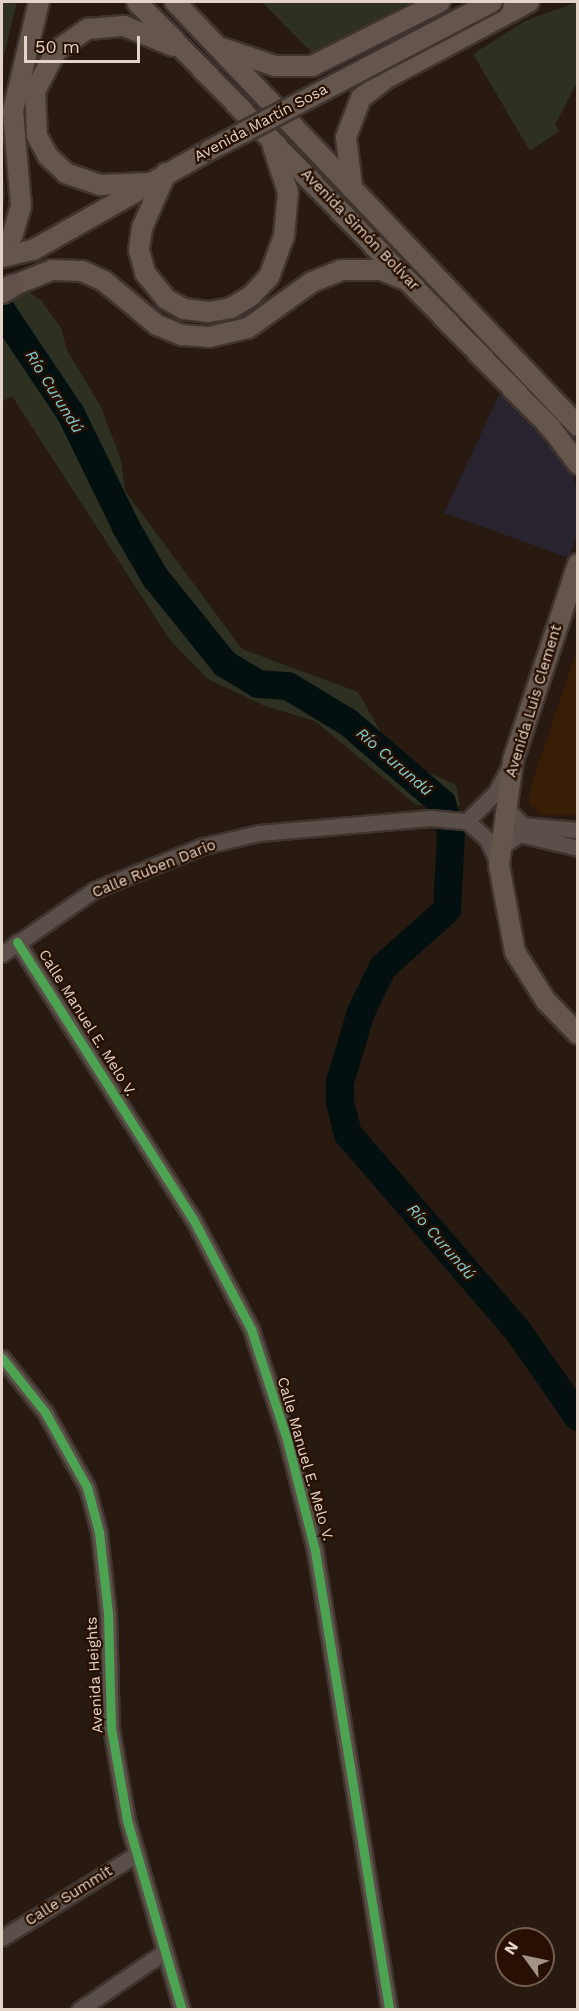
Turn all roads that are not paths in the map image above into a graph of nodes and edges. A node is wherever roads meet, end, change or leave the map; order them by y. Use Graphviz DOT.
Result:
graph roads {
  1 [pos="39,2"];
  2 [pos="136,2"];
  3 [pos="175,2"];
  4 [pos="440,2"];
  5 [pos="492,2"];
  6 [pos="529,2"];
  7 [pos="217,45"];
  8 [pos="194,60"];
  9 [pos="267,134"];
  10 [pos="158,178"];
  11 [pos="352,186"];
  12 [pos="33,250"];
  13 [pos="2,251"];
  14 [pos="2,257"];
  15 [pos="412,284"];
  16 [pos="7,289"];
  17 [pos="578,426"];
  18 [pos="578,464"];
  19 [pos="578,564"];
  20 [pos="513,761"];
  21 [pos="505,806"];
  22 [pos="464,821"];
  23 [pos="578,830"];
  24 [pos="578,848"];
  25 [pos="499,857"];
  26 [pos="17,942"];
  27 [pos="2,954"];
  28 [pos="578,1034"];
  29 [pos="2,1358"];
  30 [pos="137,1854"];
  31 [pos="2,1938"];
  32 [pos="164,1952"];
  33 [pos="79,2010"];
  34 [pos="182,2010"];
  35 [pos="389,2010"];
  1 -- 13 [label="main road"];
  2 -- 8 [label="main road, Avenida Simón Bolívar"];
  3 -- 7 [label="main road, Avenida Simón Bolívar"];
  4 -- 7 [label="main road"];
  5 -- 10 [label="main road, Avenida Martín Sosa, bridge"];
  6 -- 11 [label="main road"];
  7 -- 11 [label="main road, Avenida Simón Bolívar"];
  8 -- 9 [label="main road, Avenida Simón Bolívar"];
  8 -- 10 [label="main road"];
  9 -- 10 [label="main road"];
  9 -- 15 [label="main road, Avenida Simón Bolívar"];
  10 -- 12 [label="main road, Avenida Martín Sosa"];
  11 -- 17 [label="main road, Avenida Simón Bolívar"];
  12 -- 14 [label="main road, Avenida Martín Sosa"];
  12 -- 16 [label="main road, Avenida Martín Sosa"];
  15 -- 16 [label="main road"];
  15 -- 18 [label="main road, Avenida Simón Bolívar"];
  19 -- 20 [label="main road, Avenida Luis Clement"];
  20 -- 21 [label="main road, Avenida Luis Clement"];
  20 -- 22 [label="street"];
  21 -- 23 [label="street"];
  21 -- 25 [label="main road, Avenida Luis Clement"];
  22 -- 25 [label="street"];
  22 -- 26 [label="street, Calle Ruben Dario"];
  24 -- 25 [label="street"];
  25 -- 28 [label="main road, Avenida Luis Clement"];
  26 -- 27 [label="street, Calle Ruben Dario"];
  26 -- 35 [label="street, Calle Manuel E. Melo V."];
  29 -- 30 [label="street, Avenida Heights"];
  30 -- 31 [label="street, Calle Summit"];
  30 -- 32 [label="street, Avenida Heights"];
  32 -- 33 [label="street"];
  32 -- 34 [label="street, Avenida Heights"];
}
